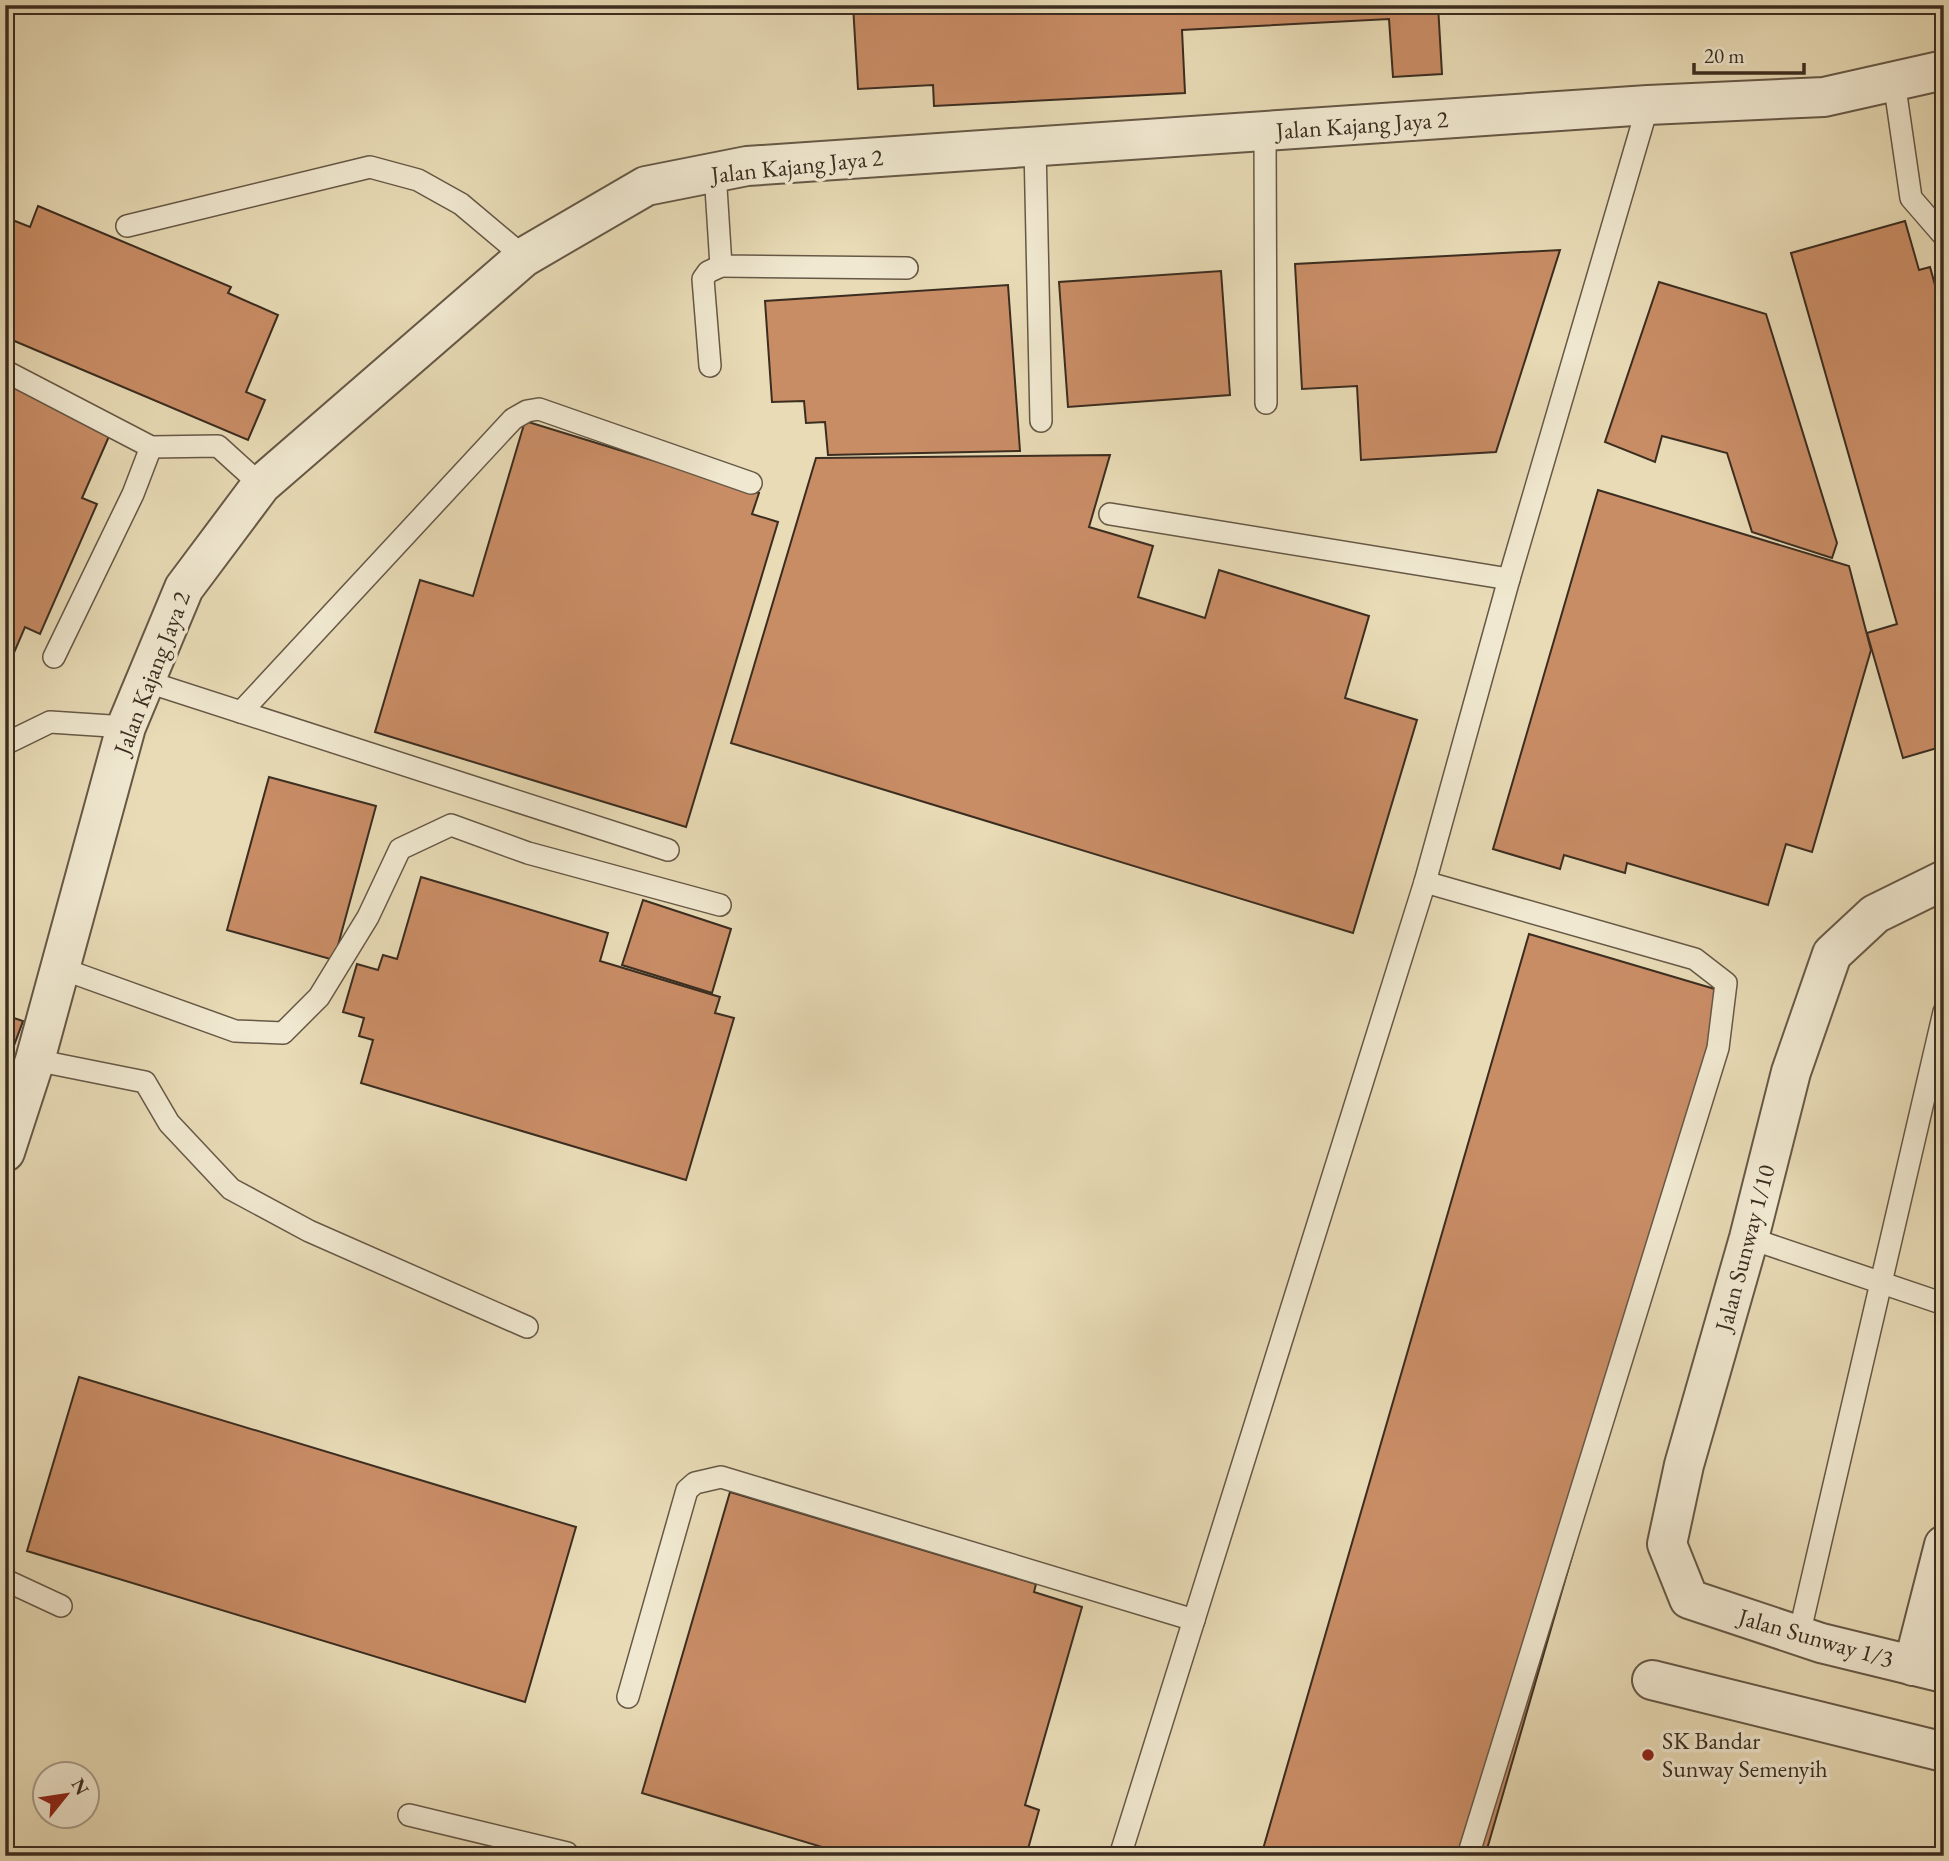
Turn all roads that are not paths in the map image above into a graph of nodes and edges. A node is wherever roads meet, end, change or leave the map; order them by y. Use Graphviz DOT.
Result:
graph roads {
  1 [pos="1944,70"];
  2 [pos="1894,81"];
  3 [pos="1648,105"];
  4 [pos="1265,132"];
  5 [pos="1035,146"];
  6 [pos="715,172"];
  7 [pos="127,226"];
  8 [pos="1944,236"];
  9 [pos="524,257"];
  10 [pos="721,266"];
  11 [pos="907,268"];
  12 [pos="710,366"];
  13 [pos="5,371"];
  14 [pos="1266,403"];
  15 [pos="1041,421"];
  16 [pos="151,447"];
  17 [pos="751,483"];
  18 [pos="261,485"];
  19 [pos="1110,514"];
  20 [pos="1509,579"];
  21 [pos="54,657"];
  22 [pos="145,681"];
  23 [pos="242,712"];
  24 [pos="127,727"];
  25 [pos="5,744"];
  26 [pos="668,850"];
  27 [pos="1944,880"];
  28 [pos="1425,882"];
  29 [pos="720,905"];
  30 [pos="60,968"];
  31 [pos="1944,1012"];
  32 [pos="35,1060"];
  33 [pos="5,1152"];
  34 [pos="1749,1238"];
  35 [pos="1881,1282"];
  36 [pos="1944,1304"];
  37 [pos="527,1327"];
  38 [pos="1944,1545"];
  39 [pos="5,1580"];
  40 [pos="1689,1599"];
  41 [pos="61,1606"];
  42 [pos="1194,1620"];
  43 [pos="1799,1635"];
  44 [pos="1928,1670"];
  45 [pos="1652,1680"];
  46 [pos="628,1698"];
  47 [pos="1943,1753"];
  48 [pos="409,1815"];
  49 [pos="569,1856"];
  50 [pos="1120,1856"];
  51 [pos="1468,1856"];
  1 -- 2 [label="street, Jalan Kajang Jaya 2"];
  2 -- 3 [label="street, Jalan Kajang Jaya 2"];
  2 -- 8 [label="lane"];
  3 -- 4 [label="street, Jalan Kajang Jaya 2"];
  3 -- 20 [label="lane"];
  4 -- 5 [label="street, Jalan Kajang Jaya 2"];
  4 -- 14 [label="lane"];
  5 -- 6 [label="street, Jalan Kajang Jaya 2"];
  5 -- 15 [label="lane"];
  6 -- 9 [label="street, Jalan Kajang Jaya 2"];
  6 -- 10 [label="lane"];
  7 -- 9 [label="lane"];
  9 -- 18 [label="street, Jalan Kajang Jaya 2"];
  10 -- 11 [label="lane"];
  10 -- 12 [label="lane"];
  13 -- 16 [label="lane"];
  16 -- 18 [label="lane"];
  16 -- 21 [label="lane"];
  17 -- 23 [label="lane"];
  18 -- 22 [label="street, Jalan Kajang Jaya 2"];
  19 -- 20 [label="lane"];
  20 -- 28 [label="lane"];
  22 -- 23 [label="lane"];
  22 -- 24 [label="street, Jalan Kajang Jaya 2"];
  23 -- 26 [label="lane"];
  24 -- 25 [label="lane"];
  24 -- 30 [label="street, Jalan Kajang Jaya 2"];
  27 -- 34 [label="street, Jalan Sunway 1/10"];
  28 -- 42 [label="lane"];
  28 -- 51 [label="lane"];
  29 -- 30 [label="lane"];
  30 -- 32 [label="street, Jalan Kajang Jaya 2"];
  31 -- 35 [label="lane"];
  32 -- 33 [label="street, Jalan Kajang Jaya 2"];
  32 -- 37 [label="lane"];
  34 -- 35 [label="lane"];
  34 -- 40 [label="street, Jalan Sunway 1/10"];
  35 -- 36 [label="lane"];
  35 -- 43 [label="lane"];
  38 -- 44 [label="street"];
  39 -- 41 [label="lane"];
  40 -- 43 [label="street, Jalan Sunway 1/3"];
  42 -- 46 [label="lane"];
  42 -- 50 [label="lane"];
  43 -- 44 [label="street, Jalan Sunway 1/3"];
  45 -- 47 [label="street"];
  48 -- 49 [label="lane"];
}
